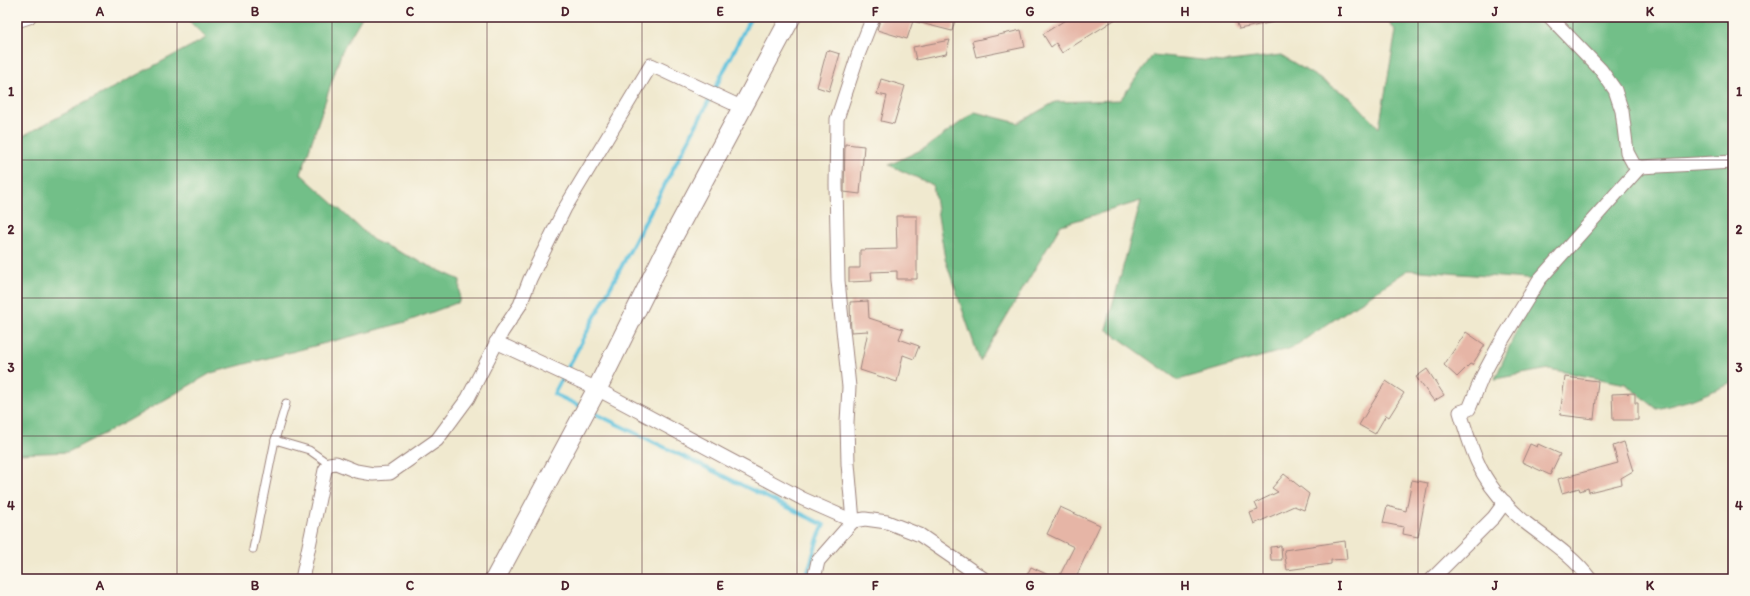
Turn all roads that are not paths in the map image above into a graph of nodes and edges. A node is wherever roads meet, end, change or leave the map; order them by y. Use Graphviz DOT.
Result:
graph roads {
  1 [pos="29,17"];
  2 [pos="791,17"];
  3 [pos="873,17"];
  4 [pos="1550,17"];
  5 [pos="17,21"];
  6 [pos="743,108"];
  7 [pos="1733,162"];
  8 [pos="1640,167"];
  9 [pos="496,342"];
  10 [pos="598,390"];
  11 [pos="286,403"];
  12 [pos="275,440"];
  13 [pos="329,464"];
  14 [pos="1504,502"];
  15 [pos="853,521"];
  16 [pos="253,549"];
  17 [pos="302,579"];
  18 [pos="495,579"];
  19 [pos="814,579"];
  20 [pos="984,579"];
  21 [pos="1432,579"];
  22 [pos="1590,579"];
  1 -- 5 [label="street"];
  2 -- 6 [label="street"];
  3 -- 15 [label="street"];
  4 -- 8 [label="street"];
  6 -- 9 [label="street"];
  6 -- 10 [label="street"];
  7 -- 8 [label="street"];
  8 -- 14 [label="street"];
  9 -- 10 [label="street"];
  9 -- 13 [label="street"];
  10 -- 15 [label="street"];
  10 -- 18 [label="street"];
  11 -- 12 [label="lane"];
  12 -- 13 [label="lane"];
  12 -- 16 [label="lane"];
  13 -- 17 [label="street"];
  14 -- 21 [label="street"];
  14 -- 22 [label="street"];
  15 -- 19 [label="street"];
  15 -- 20 [label="street"];
}
